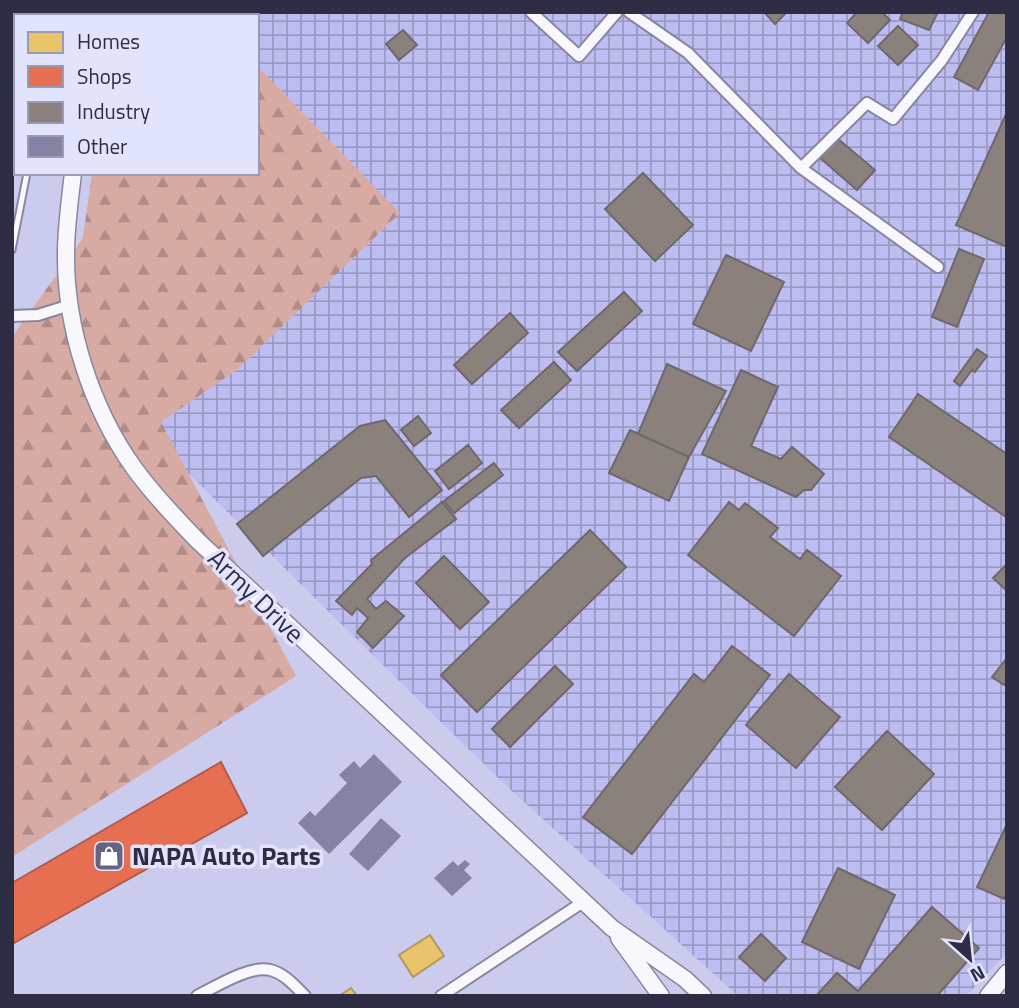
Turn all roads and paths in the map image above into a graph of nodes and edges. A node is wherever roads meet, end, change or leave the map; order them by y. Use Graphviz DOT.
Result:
graph roads {
  1 [pos="531,12"];
  2 [pos="617,12"];
  3 [pos="629,12"];
  4 [pos="974,12"];
  5 [pos="801,168"];
  6 [pos="27,175"];
  7 [pos="73,175"];
  8 [pos="12,250"];
  9 [pos="938,267"];
  10 [pos="70,305"];
  11 [pos="13,316"];
  12 [pos="583,902"];
  13 [pos="611,928"];
  14 [pos="1007,973"];
  15 [pos="197,996"];
  16 [pos="305,996"];
  17 [pos="441,996"];
  18 [pos="662,996"];
  19 [pos="703,996"];
  20 [pos="988,996"];
  1 -- 2 [label="street"];
  3 -- 5 [label="street"];
  4 -- 5 [label="street"];
  5 -- 9 [label="street"];
  6 -- 8 [label="lane"];
  7 -- 10 [label="main road, Army Drive"];
  10 -- 11 [label="street"];
  10 -- 12 [label="main road, Army Drive"];
  12 -- 13 [label="main road, Army Drive"];
  12 -- 17 [label="street"];
  13 -- 18 [label="main road, Army Drive"];
  13 -- 19 [label="main road, Army Drive"];
  14 -- 20 [label="main road"];
  15 -- 16 [label="street"];
}
